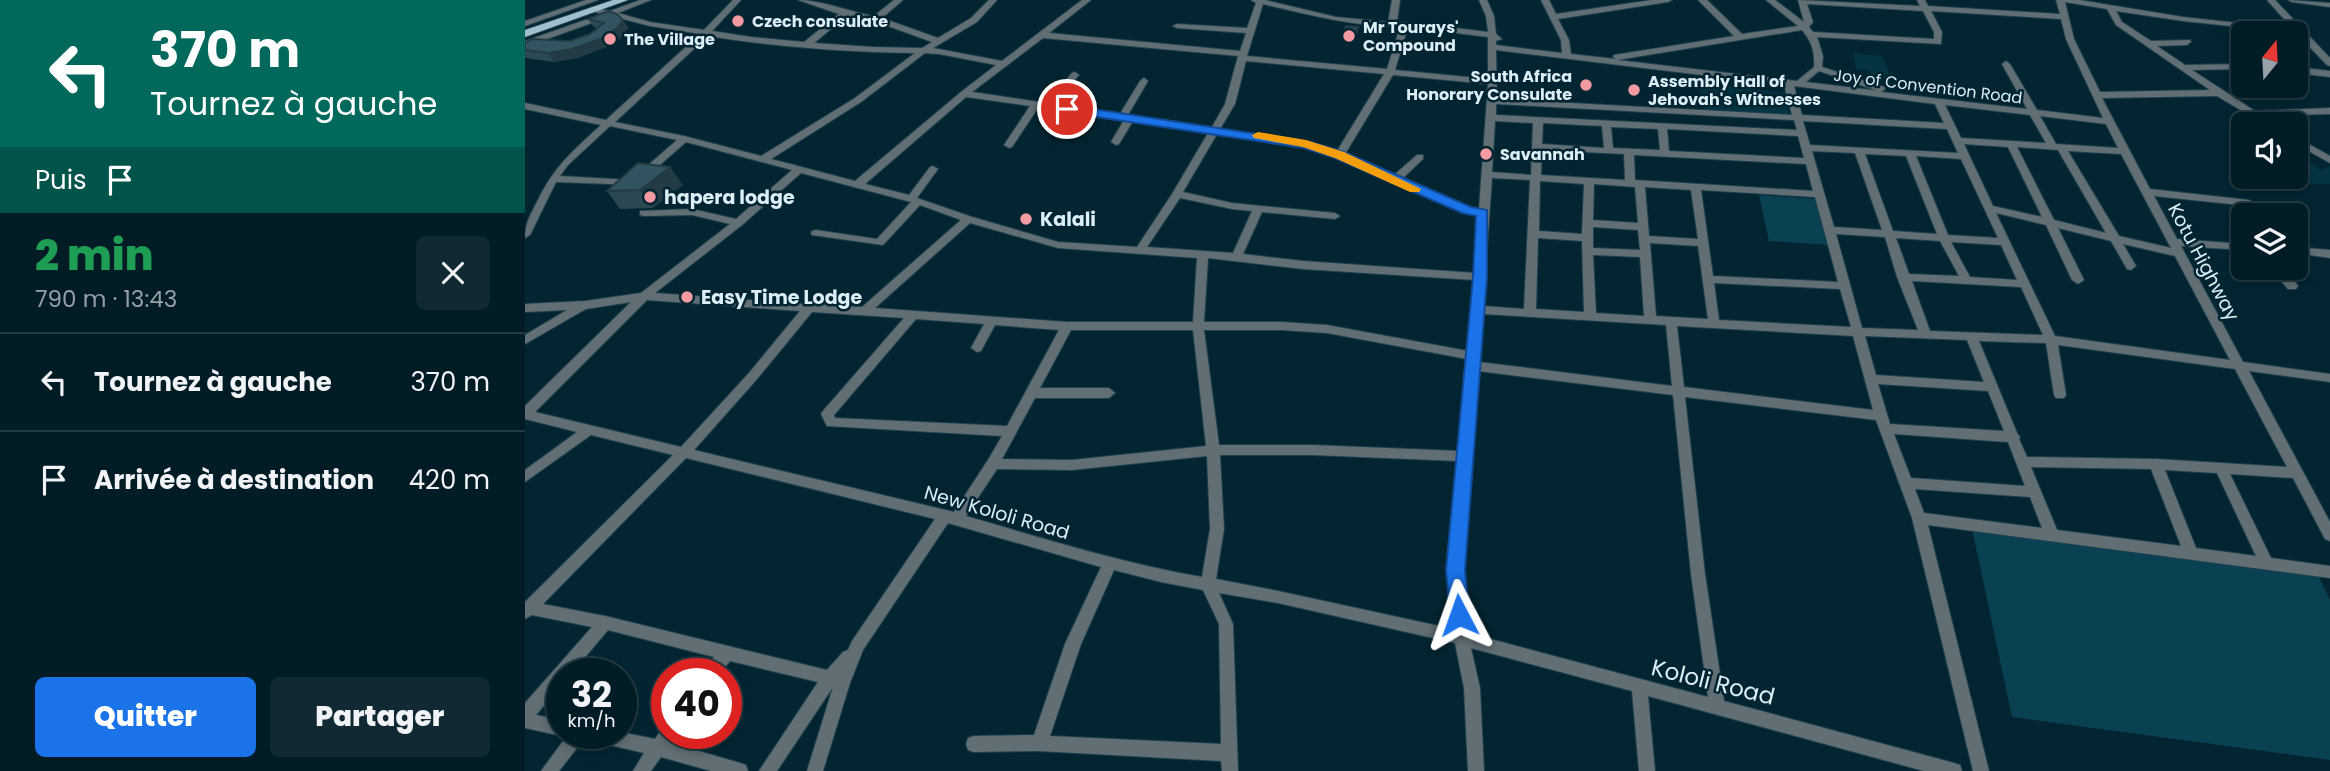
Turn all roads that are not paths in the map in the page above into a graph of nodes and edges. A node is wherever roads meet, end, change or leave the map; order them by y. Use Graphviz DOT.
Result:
graph roads {
  1 [pos="612,0"];
  2 [pos="623,0"];
  3 [pos="647,0"];
  4 [pos="737,0"];
  5 [pos="802,0"];
  6 [pos="899,0"];
  7 [pos="993,0"];
  8 [pos="1087,0"];
  9 [pos="1305,0"];
  10 [pos="1396,0"];
  11 [pos="1483,0"];
  12 [pos="1545,0"];
  13 [pos="1668,0"];
  14 [pos="1702,0"];
  15 [pos="1770,0"];
  16 [pos="1921,0"];
  17 [pos="2062,0"];
  18 [pos="2271,0"];
  19 [pos="2292,0"];
  20 [pos="1257,1"];
  21 [pos="1802,1"];
  22 [pos="2325,3"];
  23 [pos="594,5"];
  24 [pos="2110,7"];
  25 [pos="1295,9"];
  26 [pos="1926,10"];
  27 [pos="845,13"];
  28 [pos="608,15"];
  29 [pos="1554,16"];
  30 [pos="2063,17"];
  31 [pos="876,19"];
  32 [pos="2291,21"];
  33 [pos="525,24"];
  34 [pos="1405,24"];
  35 [pos="2231,24"];
  36 [pos="1392,25"];
  37 [pos="1177,26"];
  38 [pos="1804,27"];
  39 [pos="525,32"];
  40 [pos="1250,32"];
  41 [pos="706,33"];
  42 [pos="1812,34"];
  43 [pos="1041,36"];
  44 [pos="1739,37"];
  45 [pos="2308,39"];
  46 [pos="937,41"];
  47 [pos="2187,42"];
  48 [pos="525,44"];
  49 [pos="807,44"];
  50 [pos="2148,44"];
  51 [pos="1492,47"];
  52 [pos="923,51"];
  53 [pos="1567,55"];
  54 [pos="1242,56"];
  55 [pos="1603,60"];
  56 [pos="2330,63"];
  57 [pos="1003,64"];
  58 [pos="2006,64"];
  59 [pos="2231,66"];
  60 [pos="1818,68"];
  61 [pos="2182,68"];
  62 [pos="2308,71"];
  63 [pos="1390,72"];
  64 [pos="2330,74"];
  65 [pos="1075,75"];
  66 [pos="1144,81"];
  67 [pos="1492,82"];
  68 [pos="1794,83"];
  69 [pos="2219,93"];
  70 [pos="964,94"];
  71 [pos="2096,95"];
  72 [pos="1898,96"];
  73 [pos="1492,101"];
  74 [pos="1939,102"];
  75 [pos="1035,105"];
  76 [pos="525,106"];
  77 [pos="1048,107"];
  78 [pos="1631,108"];
  79 [pos="2330,111"];
  80 [pos="2249,112"];
  81 [pos="2304,112"];
  82 [pos="2032,113"];
  83 [pos="1127,117"];
  84 [pos="1490,118"];
  85 [pos="1797,118"];
  86 [pos="1538,120"];
  87 [pos="2109,122"];
  88 [pos="607,123"];
  89 [pos="1606,123"];
  90 [pos="1632,124"];
  91 [pos="1662,126"];
  92 [pos="1951,126"];
  93 [pos="1216,129"];
  94 [pos="1801,133"];
  95 [pos="684,139"];
  96 [pos="1958,141"];
  97 [pos="1116,142"];
  98 [pos="2011,144"];
  99 [pos="1009,145"];
  100 [pos="2057,146"];
  101 [pos="1537,147"];
  102 [pos="2308,147"];
  103 [pos="1609,151"];
  104 [pos="1859,151"];
  105 [pos="2124,151"];
  106 [pos="1629,153"];
  107 [pos="1910,153"];
  108 [pos="1339,155"];
  109 [pos="1665,155"];
  110 [pos="1808,155"];
  111 [pos="1966,156"];
  112 [pos="1420,157"];
  113 [pos="2327,157"];
  114 [pos="762,160"];
  115 [pos="799,169"];
  116 [pos="933,169"];
  117 [pos="1487,175"];
  118 [pos="553,179"];
  119 [pos="1535,179"];
  120 [pos="1394,181"];
  121 [pos="1589,182"];
  122 [pos="858,184"];
  123 [pos="1635,184"];
  124 [pos="1696,187"];
  125 [pos="2146,192"];
  126 [pos="1177,194"];
  127 [pos="1818,194"];
  128 [pos="915,200"];
  129 [pos="2249,203"];
  130 [pos="1989,208"];
  131 [pos="1258,209"];
  132 [pos="644,213"];
  133 [pos="1483,213"];
  134 [pos="1335,216"];
  135 [pos="968,219"];
  136 [pos="738,223"];
  137 [pos="1587,223"];
  138 [pos="2053,224"];
  139 [pos="1831,230"];
  140 [pos="1889,232"];
  141 [pos="815,233"];
  142 [pos="1644,233"];
  143 [pos="1532,234"];
  144 [pos="525,235"];
  145 [pos="1587,238"];
  146 [pos="1944,238"];
  147 [pos="2115,239"];
  148 [pos="2006,242"];
  149 [pos="2173,242"];
  150 [pos="1703,243"];
  151 [pos="2231,246"];
  152 [pos="1140,250"];
  153 [pos="1588,251"];
  154 [pos="2308,251"];
  155 [pos="1645,254"];
  156 [pos="2180,254"];
  157 [pos="2330,254"];
  158 [pos="1203,255"];
  159 [pos="1237,257"];
  160 [pos="2131,266"];
  161 [pos="1480,277"];
  162 [pos="1903,277"];
  163 [pos="1709,279"];
  164 [pos="2286,280"];
  165 [pos="1967,281"];
  166 [pos="2078,281"];
  167 [pos="2025,284"];
  168 [pos="1846,286"];
  169 [pos="2292,286"];
  170 [pos="644,296"];
  171 [pos="585,305"];
  172 [pos="810,306"];
  173 [pos="525,308"];
  174 [pos="1476,310"];
  175 [pos="865,311"];
  176 [pos="1530,311"];
  177 [pos="1590,314"];
  178 [pos="913,315"];
  179 [pos="1650,318"];
  180 [pos="1671,320"];
  181 [pos="991,322"];
  182 [pos="1714,323"];
  183 [pos="1067,326"];
  184 [pos="1198,327"];
  185 [pos="1858,332"];
  186 [pos="1926,336"];
  187 [pos="1972,337"];
  188 [pos="525,340"];
  189 [pos="2051,340"];
  190 [pos="977,348"];
  191 [pos="1474,361"];
  192 [pos="2239,365"];
  193 [pos="2330,378"];
  194 [pos="1871,379"];
  195 [pos="1993,387"];
  196 [pos="1678,390"];
  197 [pos="1030,393"];
  198 [pos="1109,393"];
  199 [pos="2060,395"];
  200 [pos="525,414"];
  201 [pos="1883,423"];
  202 [pos="590,429"];
  203 [pos="1009,431"];
  204 [pos="2014,437"];
  205 [pos="1213,450"];
  206 [pos="684,452"];
  207 [pos="1465,456"];
  208 [pos="2023,463"];
  209 [pos="993,464"];
  210 [pos="2157,464"];
  211 [pos="2221,468"];
  212 [pos="2296,473"];
  213 [pos="525,477"];
  214 [pos="1907,482"];
  215 [pos="2035,492"];
  216 [pos="951,517"];
  217 [pos="1919,518"];
  218 [pos="2330,535"];
  219 [pos="2052,536"];
  220 [pos="2191,553"];
  221 [pos="1110,562"];
  222 [pos="2266,563"];
  223 [pos="2330,572"];
  224 [pos="1209,584"];
  225 [pos="527,610"];
  226 [pos="605,624"];
  227 [pos="1461,638"];
  228 [pos="857,646"];
  229 [pos="726,653"];
  230 [pos="722,658"];
  231 [pos="830,678"];
  232 [pos="1639,687"];
  233 [pos="1717,705"];
  234 [pos="525,717"];
  235 [pos="546,723"];
  236 [pos="1039,743"];
  237 [pos="974,744"];
  238 [pos="566,749"];
  239 [pos="658,749"];
  240 [pos="663,749"];
  241 [pos="1230,753"];
  242 [pos="549,771"];
  243 [pos="641,771"];
  244 [pos="740,771"];
  245 [pos="767,771"];
  246 [pos="815,771"];
  247 [pos="1230,771"];
  248 [pos="1476,771"];
  249 [pos="1647,771"];
  250 [pos="1954,771"];
  251 [pos="1981,771"];
  1 -- 39 [label="main road"];
  2 -- 23 [label="main road"];
  3 -- 28 [label="street"];
  4 -- 41 [label="street"];
  5 -- 27 [label="street"];
  6 -- 31 [label="street"];
  7 -- 46 [label="street"];
  8 -- 43 [label="street"];
  9 -- 25 [label="street"];
  10 -- 36 [label="street"];
  11 -- 51 [label="street"];
  12 -- 29 [label="street"];
  13 -- 29 [label="street"];
  14 -- 44 [label="street"];
  15 -- 38 [label="street"];
  16 -- 26 [label="street"];
  17 -- 24 [label="street"];
  17 -- 30 [label="street, Kotu Highway"];
  18 -- 32 [label="street"];
  19 -- 22 [label="street"];
  20 -- 25 [label="street"];
  20 -- 40 [label="street"];
  21 -- 26 [label="street"];
  21 -- 38 [label="street"];
  23 -- 28 [label="street"];
  23 -- 33 [label="street"];
  23 -- 39 [label="main road"];
  24 -- 35 [label="street"];
  24 -- 50 [label="street"];
  25 -- 36 [label="street"];
  26 -- 30 [label="street"];
  26 -- 42 [label="street"];
  27 -- 31 [label="street"];
  27 -- 49 [label="street"];
  28 -- 41 [label="street"];
  28 -- 48 [label="street"];
  29 -- 53 [label="street"];
  30 -- 71 [label="street, Kotu Highway"];
  31 -- 46 [label="street"];
  34 -- 36 [label="street"];
  34 -- 51 [label="street"];
  34 -- 63 [label="street"];
  37 -- 40 [label="street"];
  38 -- 42 [label="street"];
  38 -- 44 [label="street"];
  40 -- 54 [label="street"];
  41 -- 49 [label="street"];
  41 -- 88 [label="street"];
  42 -- 60 [label="street"];
  43 -- 54 [label="street"];
  43 -- 57 [label="street"];
  44 -- 55 [label="street"];
  45 -- 56 [label="street"];
  46 -- 52 [label="street"];
  47 -- 50 [label="street"];
  49 -- 52 [label="street"];
  50 -- 61 [label="street"];
  51 -- 53 [label="street, Joy of Convention Road"];
  51 -- 67 [label="street"];
  52 -- 57 [label="street"];
  52 -- 114 [label="street"];
  53 -- 55 [label="street, Joy of Convention Road"];
  54 -- 63 [label="street"];
  54 -- 93 [label="street"];
  55 -- 68 [label="street, Joy of Convention Road"];
  57 -- 70 [label="street"];
  58 -- 82 [label="street"];
  59 -- 61 [label="street"];
  60 -- 68 [label="street"];
  60 -- 72 [label="street"];
  61 -- 69 [label="street"];
  62 -- 64 [label="street"];
  63 -- 67 [label="street"];
  63 -- 108 [label="street"];
  65 -- 77 [label="street"];
  66 -- 83 [label="street"];
  67 -- 73 [label="street"];
  68 -- 72 [label="street, Joy of Convention Road"];
  68 -- 85 [label="street"];
  69 -- 71 [label="street"];
  69 -- 80 [label="street"];
  70 -- 75 [label="street"];
  70 -- 122 [label="street"];
  71 -- 87 [label="street, Kotu Highway"];
  72 -- 74 [label="street, Joy of Convention Road"];
  73 -- 78 [label="street"];
  73 -- 84 [label="street"];
  74 -- 82 [label="street, Joy of Convention Road"];
  74 -- 92 [label="street"];
  75 -- 77 [label="street"];
  75 -- 99 [label="street"];
  76 -- 88 [label="street"];
  77 -- 83 [label="street"];
  78 -- 85 [label="street"];
  78 -- 90 [label="street"];
  79 -- 81 [label="street"];
  82 -- 87 [label="street, Joy of Convention Road"];
  82 -- 100 [label="street"];
  83 -- 93 [label="street"];
  83 -- 97 [label="street"];
  84 -- 86 [label="street"];
  84 -- 117 [label="street"];
  85 -- 92 [label="street"];
  85 -- 94 [label="street"];
  86 -- 89 [label="street"];
  86 -- 101 [label="street"];
  87 -- 105 [label="street, Kotu Highway"];
  88 -- 95 [label="street"];
  88 -- 118 [label="street"];
  89 -- 90 [label="street"];
  89 -- 103 [label="street"];
  90 -- 91 [label="street"];
  91 -- 94 [label="street"];
  91 -- 109 [label="street"];
  92 -- 96 [label="street"];
  93 -- 108 [label="street"];
  93 -- 126 [label="street"];
  94 -- 110 [label="street"];
  95 -- 114 [label="street"];
  95 -- 118 [label="street"];
  96 -- 98 [label="street"];
  96 -- 111 [label="street"];
  98 -- 100 [label="street"];
  98 -- 138 [label="street"];
  100 -- 105 [label="street"];
  100 -- 147 [label="street"];
  101 -- 103 [label="street"];
  101 -- 119 [label="street"];
  102 -- 113 [label="street"];
  103 -- 106 [label="street"];
  104 -- 107 [label="street"];
  104 -- 110 [label="street"];
  104 -- 140 [label="street"];
  105 -- 125 [label="street, Kotu Highway"];
  106 -- 109 [label="street"];
  106 -- 123 [label="street"];
  107 -- 111 [label="street"];
  107 -- 146 [label="street"];
  108 -- 120 [label="street"];
  109 -- 110 [label="street"];
  110 -- 127 [label="street"];
  111 -- 130 [label="street"];
  112 -- 120 [label="street"];
  114 -- 115 [label="street"];
  115 -- 122 [label="street"];
  115 -- 136 [label="street"];
  116 -- 128 [label="street"];
  117 -- 119 [label="street"];
  117 -- 133 [label="street"];
  118 -- 144 [label="street"];
  119 -- 121 [label="street"];
  119 -- 143 [label="street"];
  120 -- 133 [label="street"];
  121 -- 123 [label="street"];
  121 -- 137 [label="street"];
  122 -- 128 [label="street"];
  123 -- 124 [label="street"];
  123 -- 142 [label="street"];
  124 -- 127 [label="street"];
  124 -- 150 [label="street"];
  125 -- 129 [label="street"];
  125 -- 149 [label="street, Kotu Highway"];
  126 -- 131 [label="street"];
  126 -- 152 [label="street"];
  127 -- 139 [label="street"];
  128 -- 135 [label="street"];
  128 -- 141 [label="street"];
  130 -- 138 [label="street"];
  130 -- 148 [label="street"];
  131 -- 134 [label="street"];
  131 -- 159 [label="street"];
  132 -- 136 [label="street"];
  133 -- 161 [label="street"];
  135 -- 152 [label="street"];
  135 -- 175 [label="street"];
  136 -- 170 [label="street"];
  137 -- 142 [label="street"];
  137 -- 145 [label="street"];
  138 -- 147 [label="street"];
  138 -- 166 [label="street"];
  139 -- 140 [label="street"];
  139 -- 168 [label="street"];
  140 -- 146 [label="street"];
  140 -- 162 [label="street"];
  142 -- 150 [label="street"];
  142 -- 155 [label="street"];
  143 -- 145 [label="street"];
  143 -- 176 [label="street"];
  145 -- 153 [label="street"];
  146 -- 148 [label="street"];
  146 -- 165 [label="street"];
  147 -- 156 [label="street"];
  147 -- 160 [label="street"];
  148 -- 167 [label="street"];
  149 -- 151 [label="street"];
  149 -- 156 [label="street, Kotu Highway"];
  150 -- 163 [label="street"];
  152 -- 158 [label="street"];
  153 -- 155 [label="street"];
  153 -- 177 [label="street"];
  154 -- 157 [label="street"];
  155 -- 179 [label="street"];
  156 -- 192 [label="street, Kotu Highway"];
  158 -- 159 [label="street"];
  158 -- 184 [label="street"];
  159 -- 161 [label="street"];
  161 -- 174 [label="street"];
  162 -- 165 [label="street"];
  162 -- 186 [label="street"];
  163 -- 168 [label="street"];
  163 -- 182 [label="street"];
  164 -- 169 [label="street"];
  165 -- 167 [label="street"];
  167 -- 189 [label="street"];
  168 -- 185 [label="street"];
  170 -- 171 [label="street"];
  170 -- 172 [label="street"];
  170 -- 200 [label="street"];
  171 -- 173 [label="street"];
  171 -- 188 [label="street"];
  172 -- 175 [label="street"];
  172 -- 206 [label="street"];
  174 -- 176 [label="street"];
  174 -- 191 [label="street"];
  175 -- 178 [label="street"];
  176 -- 177 [label="street"];
  177 -- 179 [label="street"];
  178 -- 181 [label="street"];
  178 -- 203 [label="street"];
  179 -- 180 [label="street"];
  180 -- 182 [label="street"];
  180 -- 196 [label="street"];
  181 -- 183 [label="street"];
  181 -- 190 [label="street"];
  182 -- 185 [label="street"];
  183 -- 184 [label="street"];
  183 -- 197 [label="street"];
  184 -- 191 [label="street"];
  184 -- 205 [label="street"];
  185 -- 186 [label="street"];
  185 -- 194 [label="street"];
  186 -- 187 [label="street"];
  187 -- 189 [label="street"];
  187 -- 195 [label="street"];
  189 -- 192 [label="street"];
  189 -- 199 [label="street"];
  191 -- 196 [label="street"];
  191 -- 207 [label="street"];
  192 -- 193 [label="street"];
  192 -- 212 [label="street, Kotu Highway"];
  194 -- 195 [label="street"];
  194 -- 201 [label="street"];
  195 -- 204 [label="street"];
  196 -- 201 [label="street"];
  196 -- 233 [label="street"];
  197 -- 198 [label="street"];
  197 -- 203 [label="street"];
  200 -- 202 [label="street, New Kololi Road"];
  201 -- 204 [label="street"];
  201 -- 214 [label="street"];
  202 -- 206 [label="street, New Kololi Road"];
  202 -- 213 [label="street"];
  203 -- 209 [label="street"];
  204 -- 208 [label="street"];
  205 -- 207 [label="street"];
  205 -- 209 [label="street"];
  205 -- 224 [label="street"];
  206 -- 216 [label="street, New Kololi Road"];
  206 -- 225 [label="street"];
  207 -- 227 [label="street"];
  208 -- 210 [label="street"];
  208 -- 215 [label="street"];
  209 -- 216 [label="street"];
  210 -- 211 [label="street"];
  210 -- 220 [label="street"];
  211 -- 212 [label="street"];
  211 -- 222 [label="street"];
  212 -- 218 [label="street, Kotu Highway"];
  214 -- 215 [label="street"];
  214 -- 217 [label="street"];
  215 -- 219 [label="street"];
  216 -- 221 [label="street, New Kololi Road"];
  216 -- 228 [label="street"];
  217 -- 219 [label="street"];
  217 -- 251 [label="street"];
  219 -- 220 [label="street"];
  220 -- 222 [label="street"];
  221 -- 224 [label="street, New Kololi Road"];
  221 -- 236 [label="street"];
  222 -- 223 [label="street"];
  224 -- 227 [label="street, New Kololi Road"];
  224 -- 241 [label="street"];
  225 -- 226 [label="street"];
  226 -- 229 [label="street"];
  226 -- 234 [label="street"];
  227 -- 232 [label="street, Kololi Road"];
  227 -- 248 [label="street"];
  228 -- 231 [label="street"];
  228 -- 246 [label="street"];
  229 -- 230 [label="street"];
  229 -- 231 [label="street"];
  231 -- 245 [label="street"];
  232 -- 233 [label="street, Kololi Road"];
  232 -- 249 [label="street"];
  233 -- 250 [label="street, Kololi Road"];
  234 -- 235 [label="street"];
  236 -- 237 [label="street"];
  236 -- 241 [label="street"];
  238 -- 242 [label="street"];
  239 -- 243 [label="street"];
  240 -- 244 [label="street"];
  241 -- 247 [label="street"];
}
